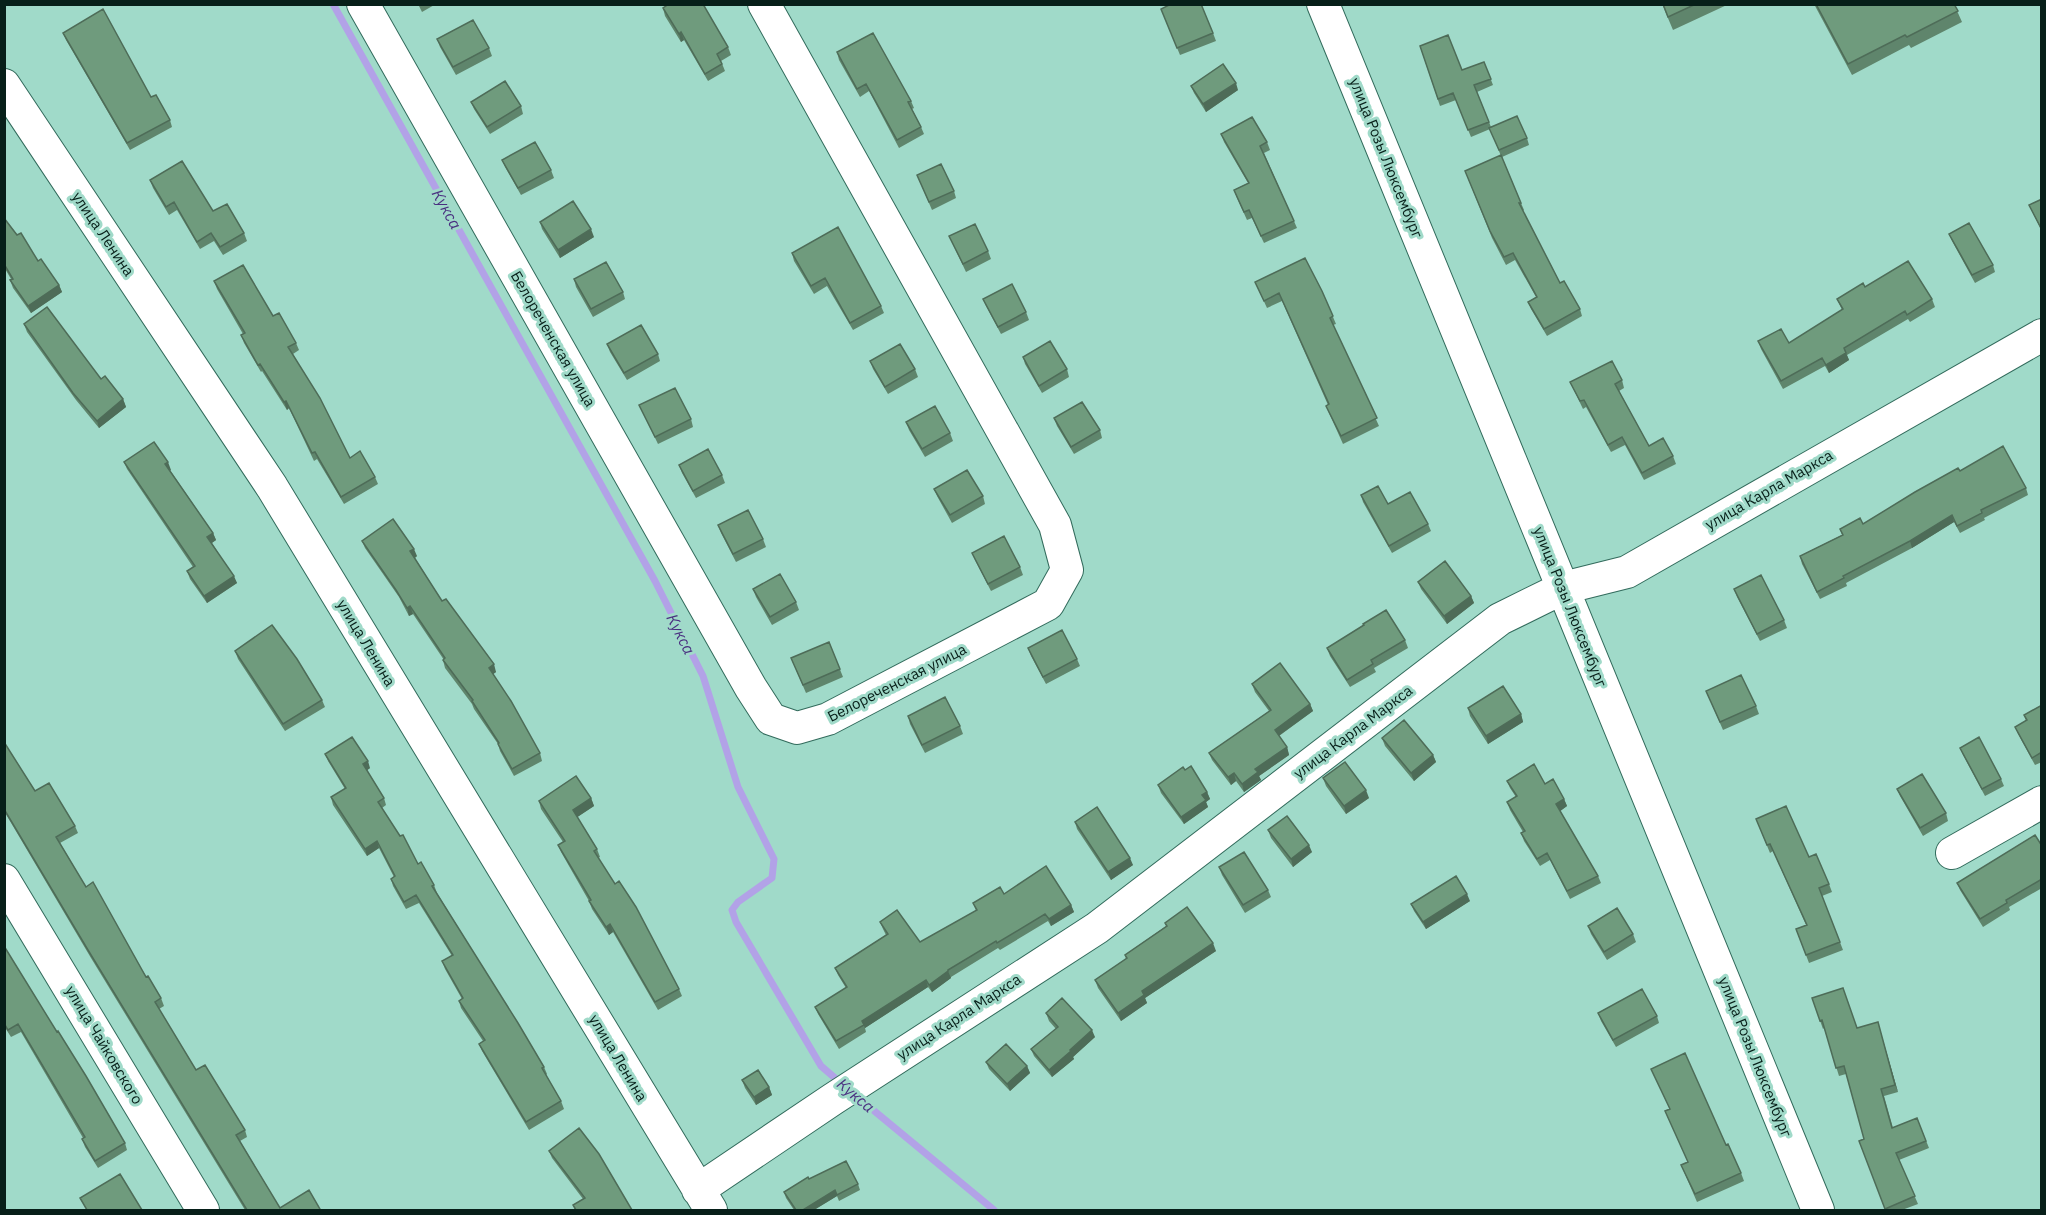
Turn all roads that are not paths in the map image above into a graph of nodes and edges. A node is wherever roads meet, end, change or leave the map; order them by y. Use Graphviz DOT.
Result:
graph roads {
  1 [pos="363,4"];
  2 [pos="764,4"];
  3 [pos="1323,4"];
  4 [pos="4,85"];
  5 [pos="2042,335"];
  6 [pos="1563,588"];
  7 [pos="2042,802"];
  8 [pos="1952,853"];
  9 [pos="4,880"];
  10 [pos="705,1200"];
  11 [pos="203,1210"];
  12 [pos="1818,1210"];
  1 -- 2 [label="street, Белореченская улица"];
  3 -- 6 [label="street, улица Розы Люксембург"];
  4 -- 10 [label="street, улица Ленина"];
  5 -- 6 [label="street, улица Карла Маркса"];
  6 -- 10 [label="street, улица Карла Маркса"];
  6 -- 12 [label="street, улица Розы Люксембург"];
  7 -- 8 [label="street"];
  9 -- 11 [label="street, улица Чайковского"];
}
